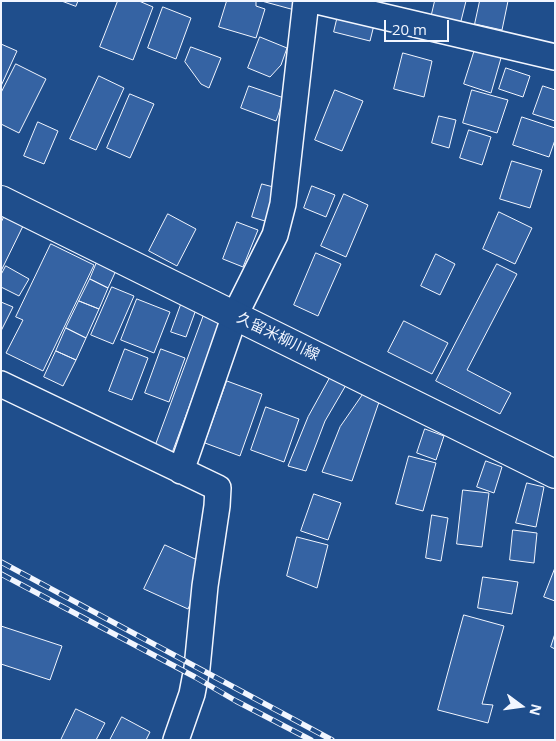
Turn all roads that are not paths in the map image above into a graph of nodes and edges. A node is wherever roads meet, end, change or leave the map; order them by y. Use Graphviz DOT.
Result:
graph roads {
  1 [pos="306,1"];
  2 [pos="317,1"];
  3 [pos="555,57"];
  4 [pos="1,200"];
  5 [pos="235,316"];
  6 [pos="1,384"];
  7 [pos="181,470"];
  8 [pos="555,474"];
  9 [pos="176,740"];
  1 -- 5 [label="street"];
  2 -- 3 [label="street"];
  4 -- 5 [label="main road, 久留米柳川線"];
  5 -- 7 [label="street"];
  5 -- 8 [label="main road, 久留米柳川線"];
  6 -- 7 [label="street"];
  7 -- 9 [label="street"];
}
